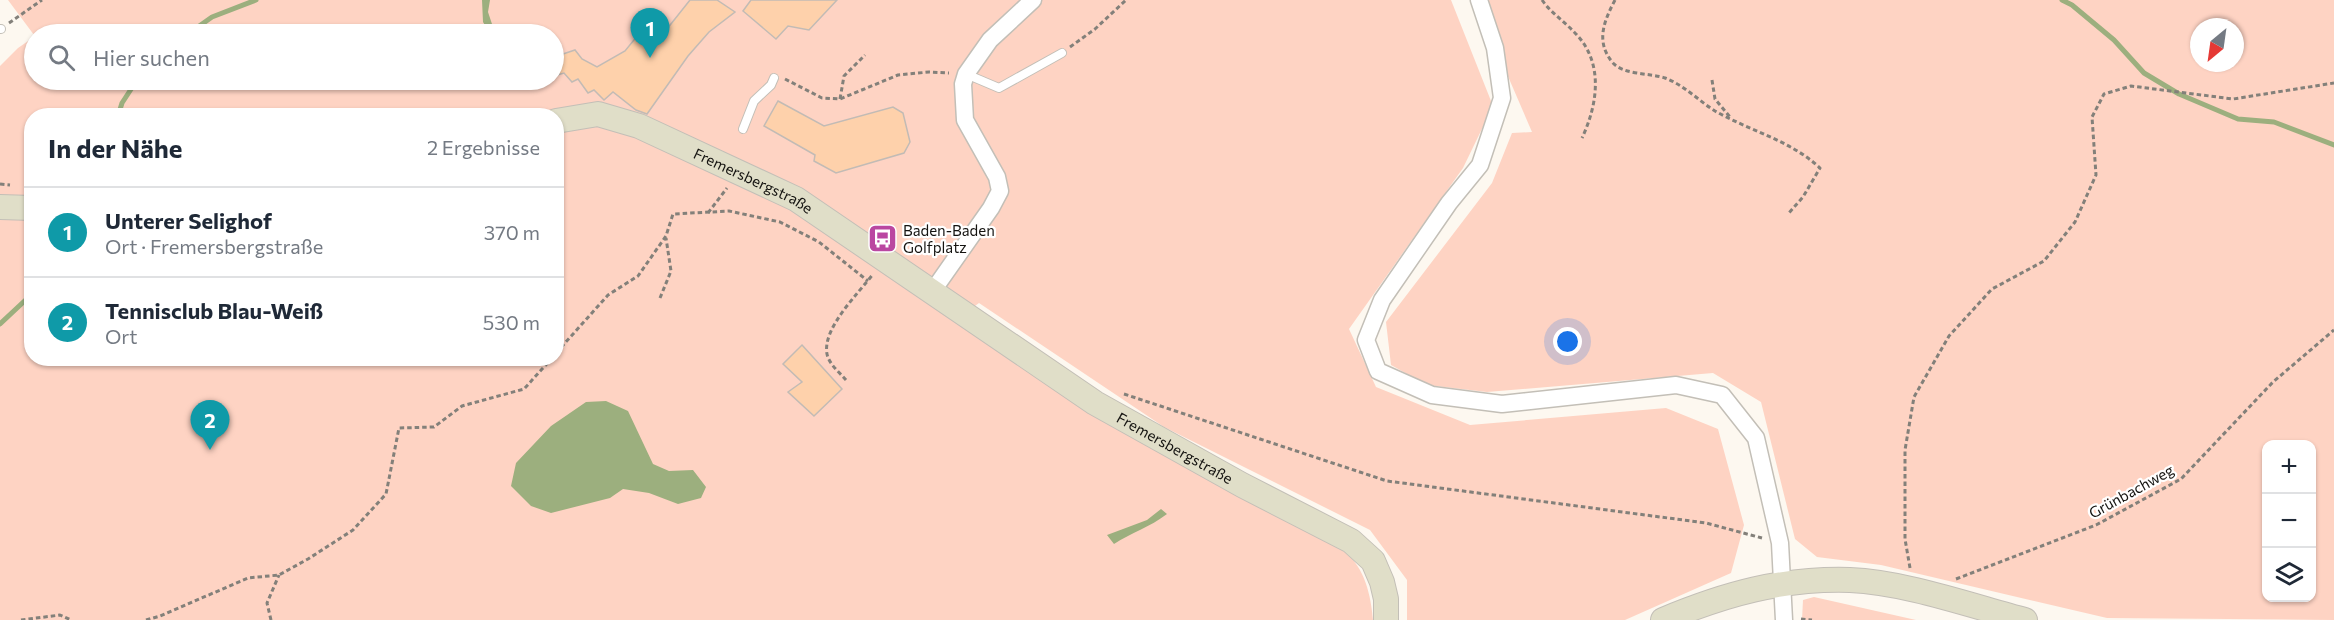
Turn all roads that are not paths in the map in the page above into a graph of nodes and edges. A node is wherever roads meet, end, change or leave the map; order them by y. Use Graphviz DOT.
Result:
graph roads {
  1 [pos="1033,0"];
  2 [pos="1479,0"];
  3 [pos="1062,53"];
  4 [pos="966,74"];
  5 [pos="774,78"];
  6 [pos="564,120"];
  7 [pos="742,129"];
  8 [pos="0,207"];
  9 [pos="24,208"];
  10 [pos="932,292"];
  11 [pos="1781,583"];
  12 [pos="1386,620"];
  13 [pos="1663,620"];
  14 [pos="1784,620"];
  15 [pos="2025,620"];
  1 -- 4 [label="street"];
  2 -- 11 [label="street"];
  3 -- 4 [label="lane"];
  4 -- 10 [label="street"];
  5 -- 7 [label="lane"];
  6 -- 10 [label="main road, Fremersbergstraße"];
  8 -- 9 [label="main road"];
  10 -- 12 [label="main road, Fremersbergstraße"];
  11 -- 13 [label="main road"];
  11 -- 14 [label="street"];
  11 -- 15 [label="main road"];
}
